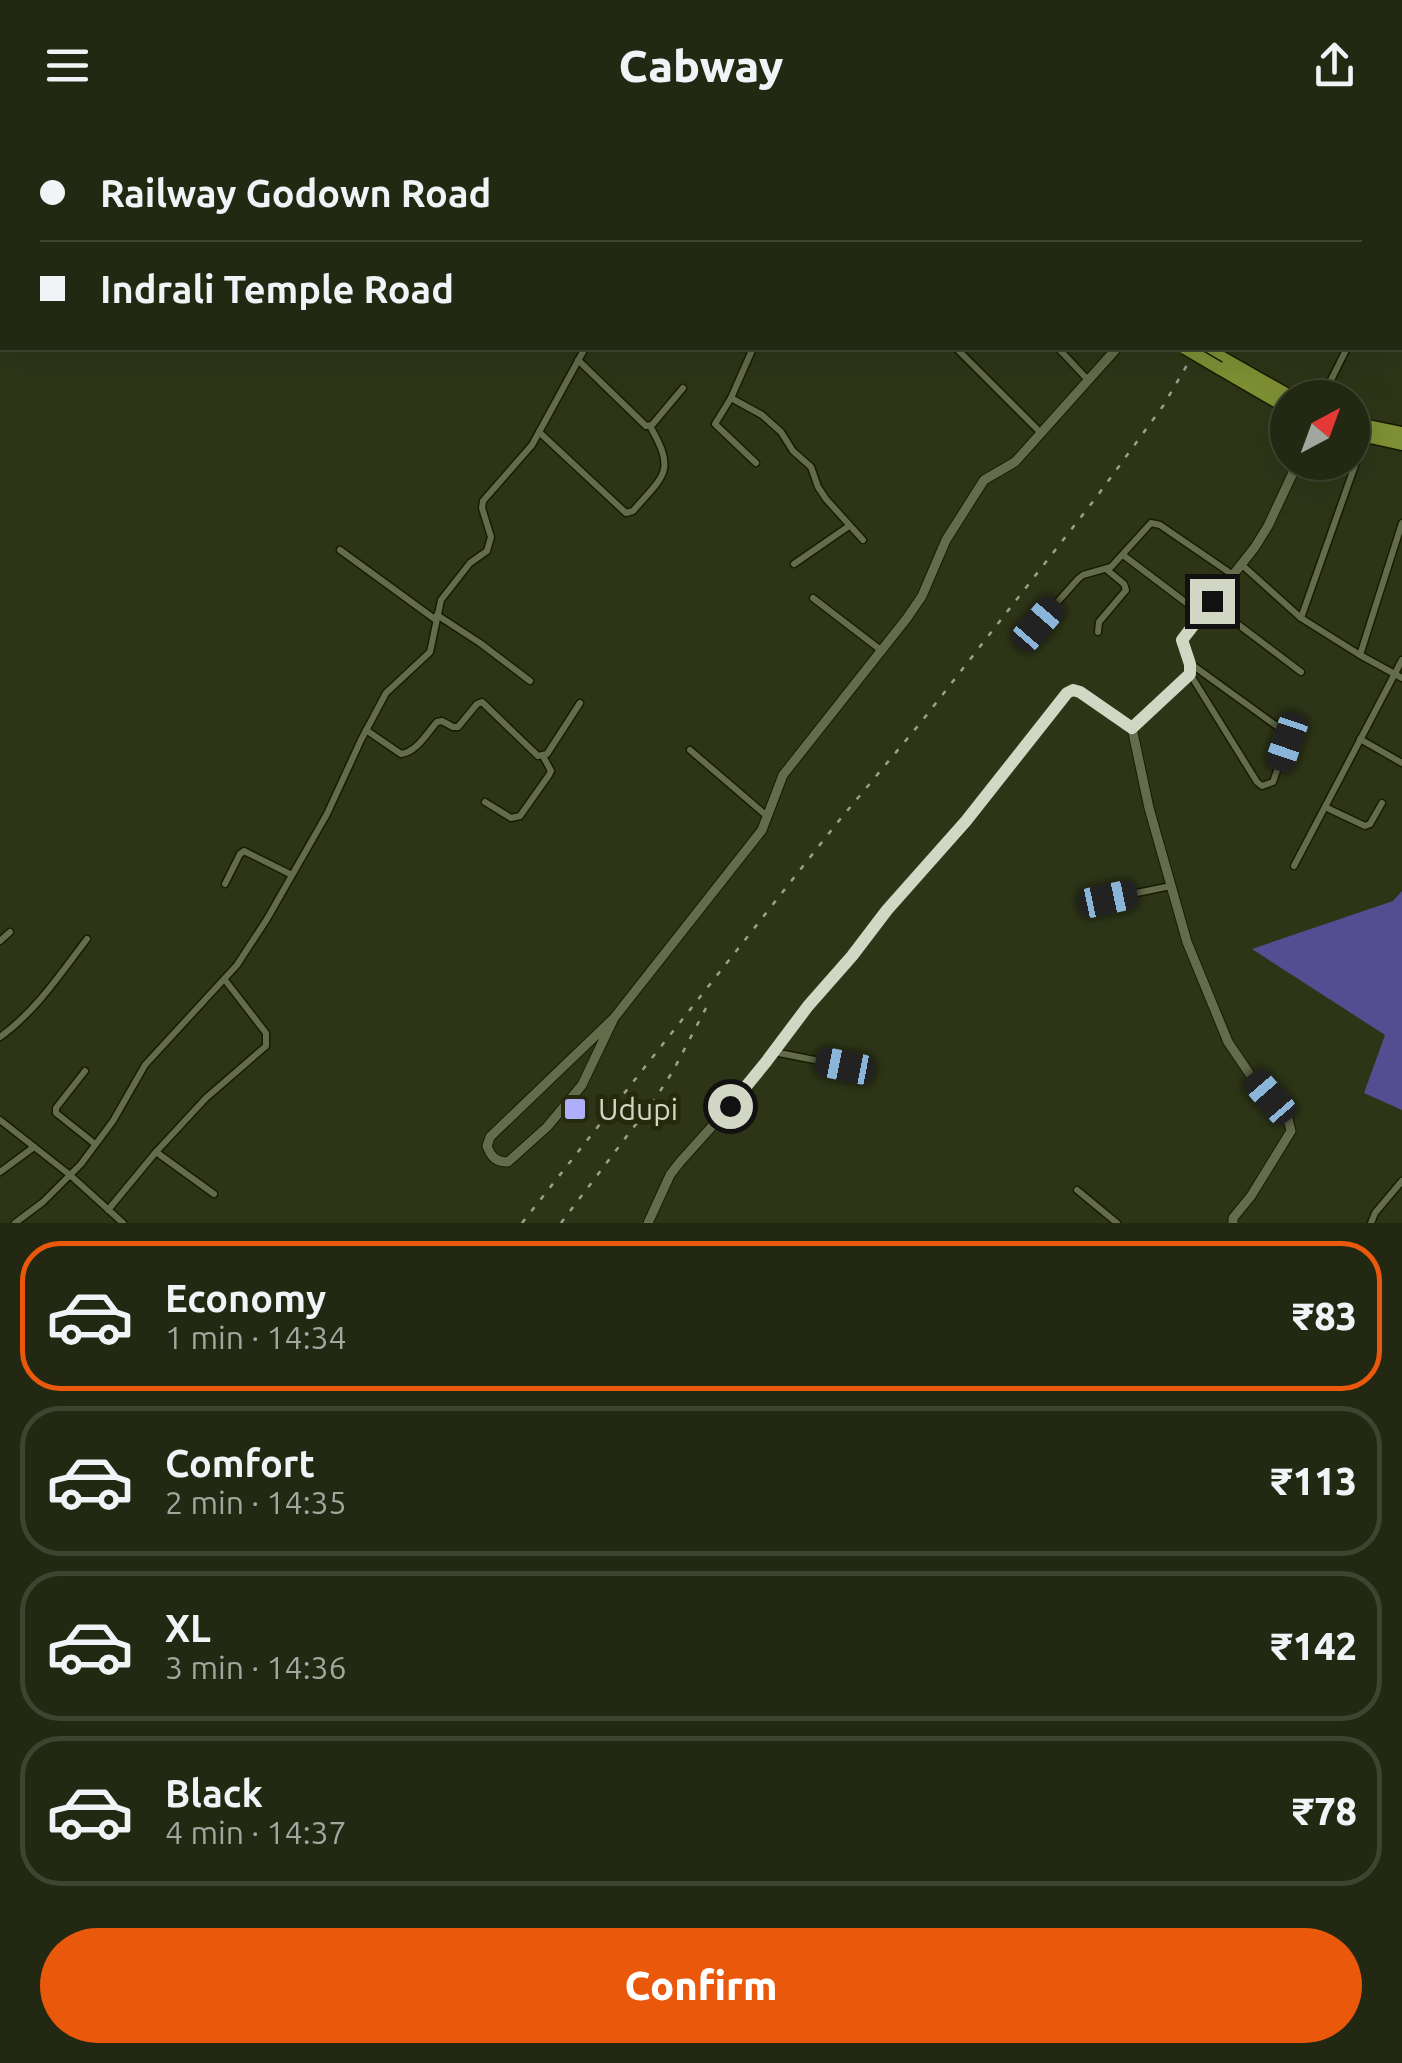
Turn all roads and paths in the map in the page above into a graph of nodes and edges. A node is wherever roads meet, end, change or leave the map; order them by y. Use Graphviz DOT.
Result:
graph roads {
  1 [pos="583,350"];
  2 [pos="752,350"];
  3 [pos="958,350"];
  4 [pos="1060,350"];
  5 [pos="1116,350"];
  6 [pos="1193,350"];
  7 [pos="1346,350"];
  8 [pos="1224,358"];
  9 [pos="578,360"];
  10 [pos="1088,380"];
  11 [pos="1331,380"];
  12 [pos="1270,385"];
  13 [pos="682,388"];
  14 [pos="1270,394"];
  15 [pos="731,398"];
  16 [pos="650,426"];
  17 [pos="1370,428"];
  18 [pos="539,432"];
  19 [pos="1041,433"];
  20 [pos="1370,436"];
  21 [pos="1399,438"];
  22 [pos="756,463"];
  23 [pos="1290,480"];
  24 [pos="1345,480"];
  25 [pos="1402,522"];
  26 [pos="849,526"];
  27 [pos="863,540"];
  28 [pos="340,550"];
  29 [pos="1124,555"];
  30 [pos="794,564"];
  31 [pos="1241,564"];
  32 [pos="1106,569"];
  33 [pos="1233,574"];
  34 [pos="813,598"];
  35 [pos="1210,603"];
  36 [pos="1201,614"];
  37 [pos="436,618"];
  38 [pos="1301,618"];
  39 [pos="1038,624"];
  40 [pos="1098,632"];
  41 [pos="882,650"];
  42 [pos="1360,655"];
  43 [pos="1402,660"];
  44 [pos="1190,669"];
  45 [pos="1301,672"];
  46 [pos="1398,676"];
  47 [pos="530,681"];
  48 [pos="580,702"];
  49 [pos="1132,728"];
  50 [pos="366,730"];
  51 [pos="1360,739"];
  52 [pos="690,750"];
  53 [pos="544,756"];
  54 [pos="1402,763"];
  55 [pos="484,802"];
  56 [pos="1382,803"];
  57 [pos="1325,807"];
  58 [pos="768,817"];
  59 [pos="1294,866"];
  60 [pos="292,875"];
  61 [pos="225,884"];
  62 [pos="1171,886"];
  63 [pos="1108,899"];
  64 [pos="10,932"];
  65 [pos="87,939"];
  66 [pos="0,941"];
  67 [pos="224,979"];
  68 [pos="614,1018"];
  69 [pos="0,1037"];
  70 [pos="774,1052"];
  71 [pos="845,1066"];
  72 [pos="84,1071"];
  73 [pos="0,1120"];
  74 [pos="95,1144"];
  75 [pos="34,1147"];
  76 [pos="156,1152"];
  77 [pos="0,1172"];
  78 [pos="70,1175"];
  79 [pos="1402,1181"];
  80 [pos="1077,1190"];
  81 [pos="214,1194"];
  82 [pos="108,1210"];
  83 [pos="14,1223"];
  84 [pos="124,1223"];
  85 [pos="648,1223"];
  86 [pos="1117,1223"];
  87 [pos="1233,1223"];
  88 [pos="1371,1223"];
  1 -- 9 [label="street"];
  2 -- 15 [label="street"];
  3 -- 19 [label="street"];
  4 -- 10 [label="street"];
  5 -- 10 [label="street"];
  6 -- 8 [label="highway, bridge"];
  7 -- 11 [label="street"];
  8 -- 12 [label="highway"];
  8 -- 14 [label="highway"];
  9 -- 16 [label="street"];
  9 -- 18 [label="street"];
  10 -- 19 [label="street"];
  13 -- 16 [label="street"];
  15 -- 22 [label="street"];
  15 -- 26 [label="street"];
  16 -- 18 [label="street"];
  17 -- 21 [label="highway"];
  18 -- 37 [label="street"];
  19 -- 41 [label="street"];
  20 -- 21 [label="highway"];
  23 -- 31 [label="street"];
  24 -- 38 [label="street"];
  25 -- 42 [label="street"];
  26 -- 27 [label="street"];
  26 -- 30 [label="street"];
  28 -- 37 [label="street"];
  29 -- 32 [label="street"];
  29 -- 33 [label="street"];
  29 -- 36 [label="street"];
  31 -- 33 [label="street"];
  31 -- 38 [label="street"];
  32 -- 39 [label="street"];
  32 -- 40 [label="street"];
  33 -- 35 [label="street"];
  34 -- 41 [label="street"];
  35 -- 36 [label="street"];
  35 -- 45 [label="street"];
  36 -- 44 [label="street"];
  37 -- 47 [label="street"];
  37 -- 50 [label="street"];
  38 -- 42 [label="street"];
  41 -- 58 [label="street"];
  42 -- 46 [label="street"];
  43 -- 46 [label="street"];
  44 -- 44 [label="street"];
  44 -- 49 [label="street"];
  46 -- 51 [label="street"];
  48 -- 53 [label="street"];
  49 -- 62 [label="street"];
  49 -- 70 [label="street"];
  50 -- 53 [label="street"];
  50 -- 60 [label="street"];
  51 -- 54 [label="street"];
  51 -- 57 [label="street"];
  52 -- 58 [label="street"];
  53 -- 55 [label="street"];
  56 -- 57 [label="street"];
  57 -- 59 [label="street"];
  58 -- 68 [label="street"];
  60 -- 61 [label="street"];
  60 -- 67 [label="street"];
  62 -- 63 [label="street"];
  62 -- 87 [label="street"];
  64 -- 66 [label="street"];
  65 -- 69 [label="street"];
  67 -- 74 [label="street"];
  67 -- 76 [label="street"];
  68 -- 68 [label="street"];
  70 -- 71 [label="street"];
  70 -- 85 [label="street"];
  72 -- 74 [label="street"];
  73 -- 75 [label="street"];
  74 -- 78 [label="street"];
  75 -- 77 [label="street"];
  75 -- 78 [label="street"];
  76 -- 81 [label="street"];
  76 -- 82 [label="street"];
  78 -- 82 [label="street"];
  78 -- 83 [label="street"];
  79 -- 88 [label="street"];
  80 -- 86 [label="street"];
  82 -- 84 [label="street"];
}
